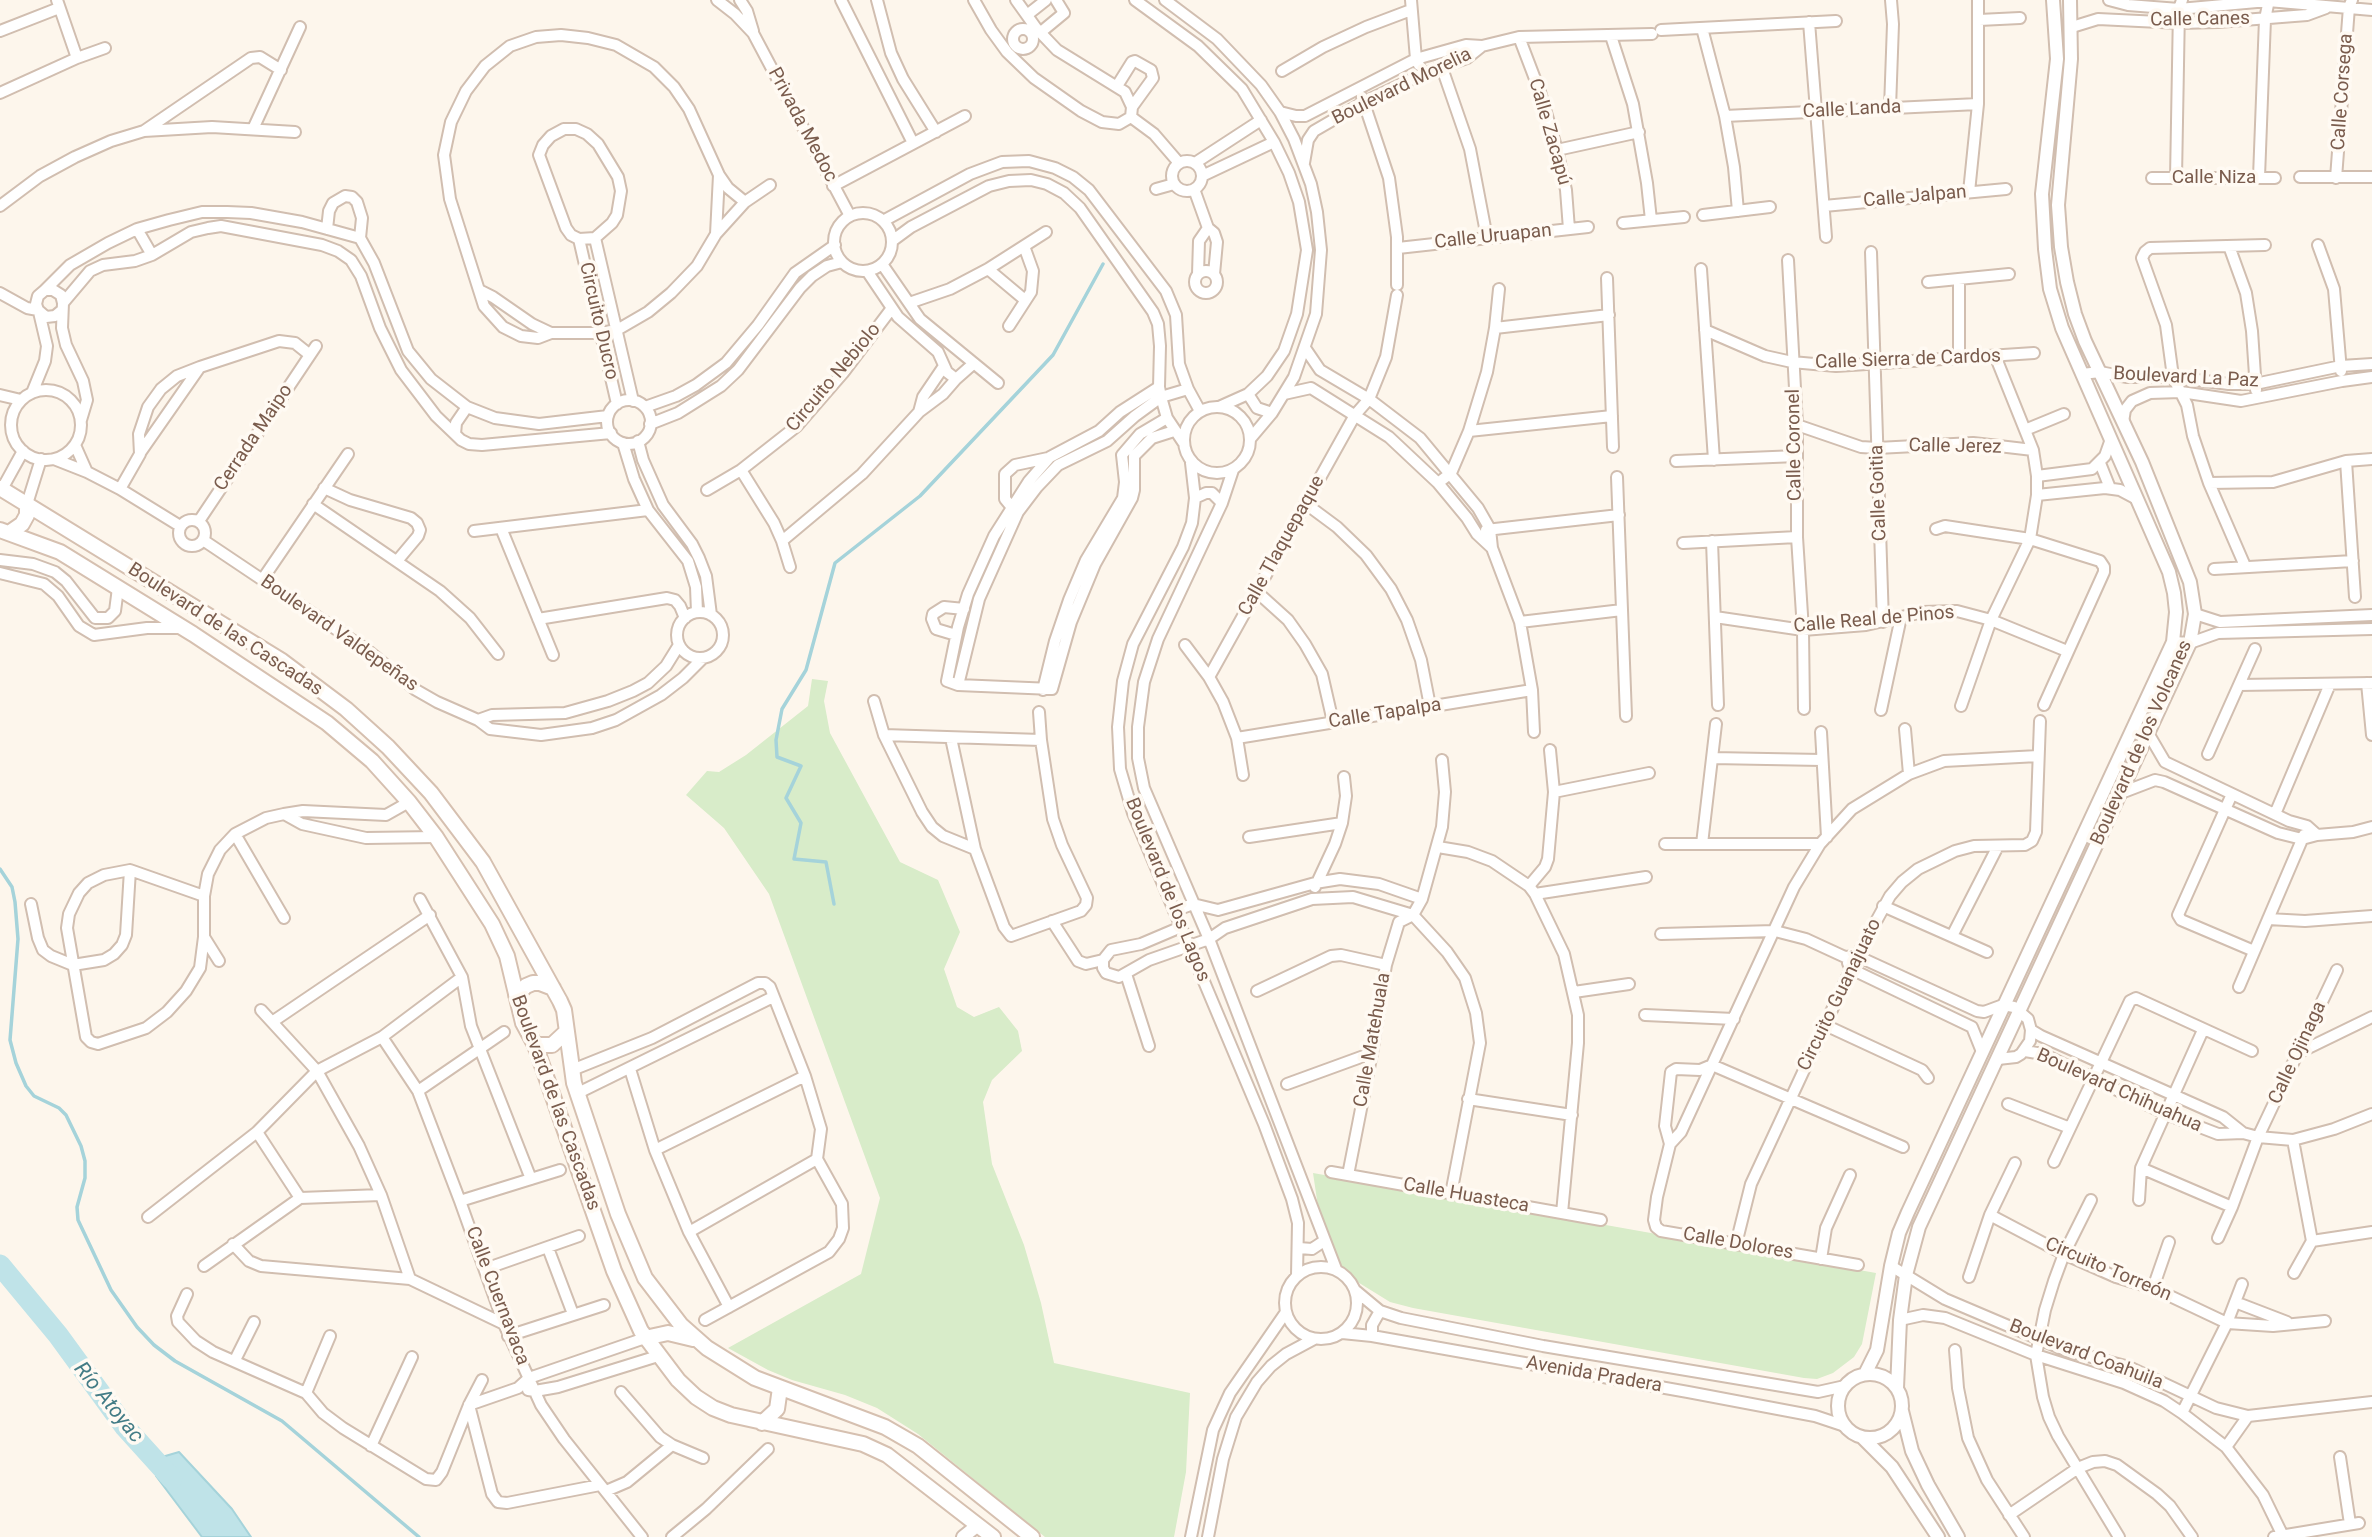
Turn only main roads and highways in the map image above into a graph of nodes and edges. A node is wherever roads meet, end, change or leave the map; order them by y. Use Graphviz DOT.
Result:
graph roads {
  1 [pos="1,489"];
  2 [pos="27,504"];
  3 [pos="5,531"];
  4 [pos="553,988"];
  5 [pos="516,995"];
  6 [pos="566,1032"];
  7 [pos="535,1045"];
  8 [pos="645,1338"];
  9 [pos="698,1341"];
  10 [pos="780,1388"];
  11 [pos="762,1423"];
  12 [pos="984,1533"];
  13 [pos="1032,1537"];
  1 -- 2 [label="main road, Boulevard de las Cascadas"];
  2 -- 3 [label="main road"];
  2 -- 4 [label="main road, Boulevard de las Cascadas"];
  3 -- 5 [label="main road, Boulevard de las Cascadas"];
  4 -- 5 [label="main road"];
  4 -- 6 [label="main road, Boulevard de las Cascadas"];
  5 -- 7 [label="main road, Boulevard de las Cascadas"];
  6 -- 7 [label="main road"];
  6 -- 9 [label="main road, Boulevard de las Cascadas"];
  7 -- 8 [label="main road, Boulevard de las Cascadas"];
  8 -- 9 [label="main road"];
  8 -- 11 [label="main road, Boulevard de las Cascadas"];
  9 -- 10 [label="main road, Boulevard de las Cascadas"];
  10 -- 11 [label="main road"];
  10 -- 13 [label="main road, Boulevard de las Cascadas"];
  11 -- 12 [label="main road, Boulevard de las Cascadas"];
}
